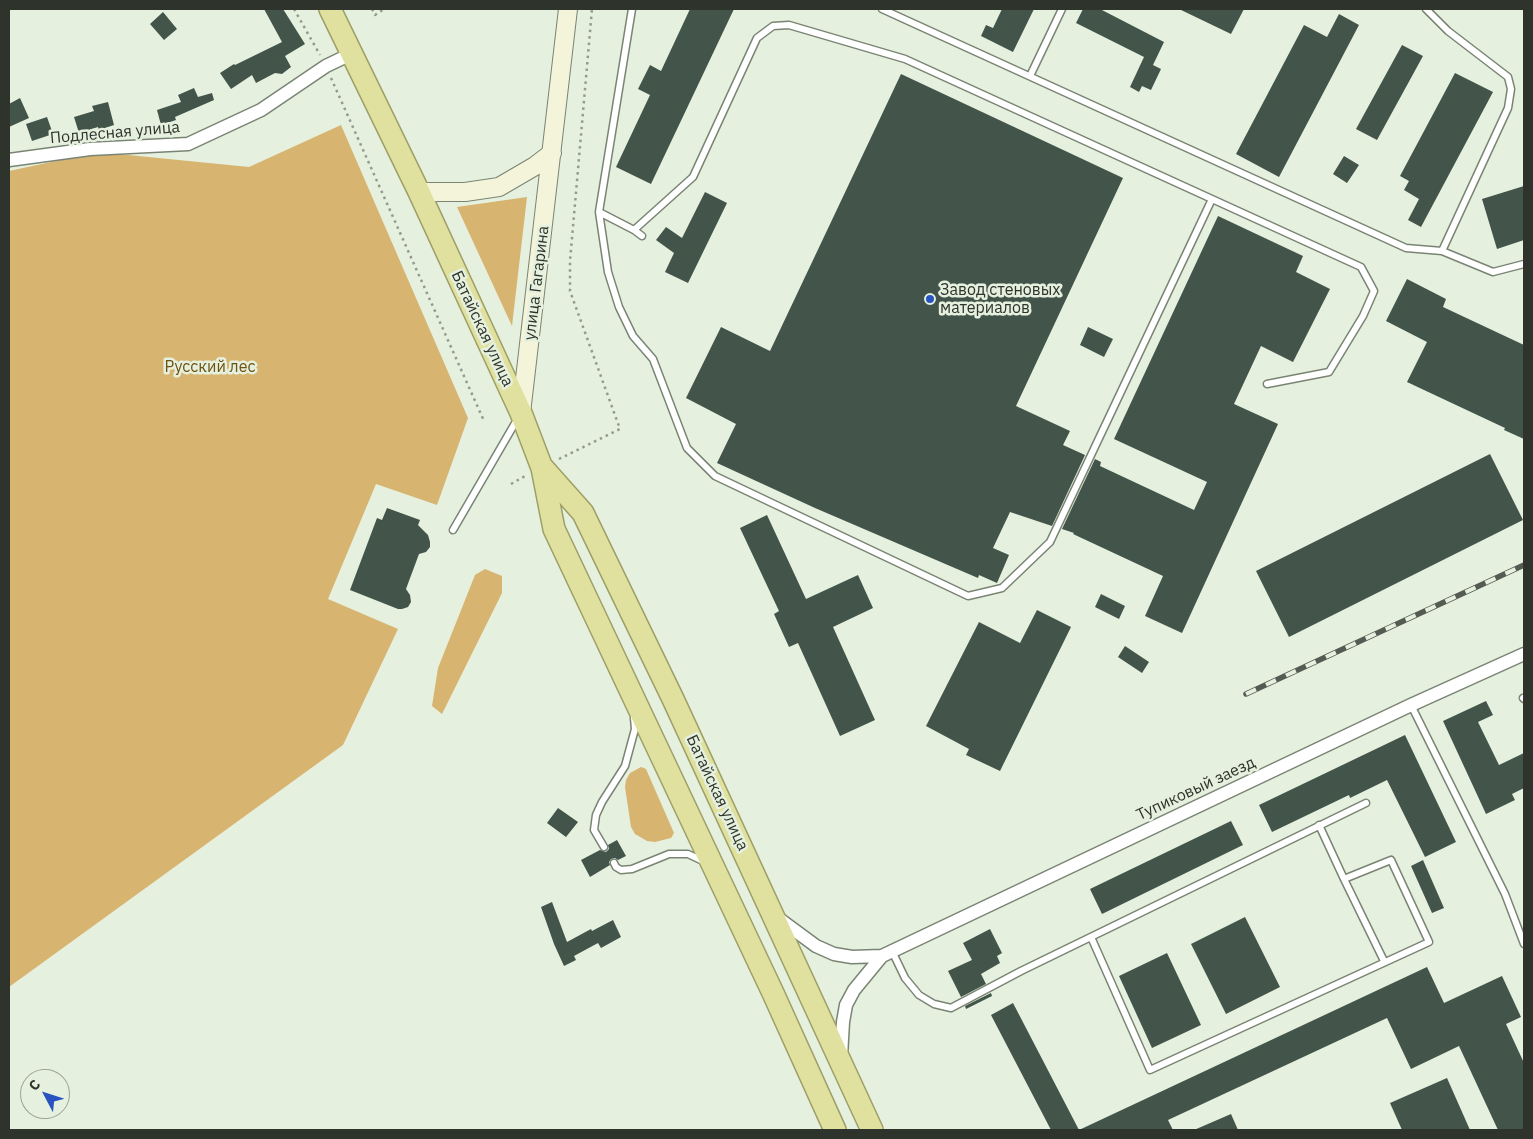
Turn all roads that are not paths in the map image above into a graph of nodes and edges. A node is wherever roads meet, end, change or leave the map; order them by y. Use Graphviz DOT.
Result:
graph roads {
  1 [pos="330,9"];
  2 [pos="568,9"];
  3 [pos="632,9"];
  4 [pos="882,9"];
  5 [pos="1062,9"];
  6 [pos="1426,9"];
  7 [pos="351,54"];
  8 [pos="1030,76"];
  9 [pos="552,153"];
  10 [pos="9,160"];
  11 [pos="419,192"];
  12 [pos="1212,199"];
  13 [pos="599,212"];
  14 [pos="634,230"];
  15 [pos="642,236"];
  16 [pos="1442,250"];
  17 [pos="1524,264"];
  18 [pos="1267,384"];
  19 [pos="521,413"];
  20 [pos="542,468"];
  21 [pos="453,530"];
  22 [pos="1524,654"];
  23 [pos="630,690"];
  24 [pos="1411,705"];
  25 [pos="1366,802"];
  26 [pos="1319,825"];
  27 [pos="604,847"];
  28 [pos="614,863"];
  29 [pos="712,865"];
  30 [pos="1344,879"];
  31 [pos="772,914"];
  32 [pos="1091,937"];
  33 [pos="1524,944"];
  34 [pos="887,954"];
  35 [pos="1384,961"];
  36 [pos="841,1062"];
  37 [pos="835,1130"];
  38 [pos="872,1130"];
  1 -- 7 [label="highway"];
  2 -- 9 [label="main road, улица Гагарина"];
  3 -- 13 [label="lane"];
  4 -- 8 [label="lane"];
  5 -- 8 [label="lane"];
  6 -- 16 [label="lane"];
  7 -- 10 [label="street, Подлесная улица"];
  7 -- 11 [label="highway, Батайская улица"];
  8 -- 16 [label="lane"];
  9 -- 11 [label="main road"];
  9 -- 19 [label="main road, улица Гагарина"];
  11 -- 19 [label="highway, Батайская улица"];
  12 -- 13 [label="lane"];
  12 -- 14 [label="lane"];
  12 -- 18 [label="lane"];
  13 -- 14 [label="lane"];
  14 -- 15 [label="lane"];
  16 -- 17 [label="lane"];
  19 -- 20 [label="highway, Батайская улица"];
  19 -- 21 [label="lane"];
  20 -- 23 [label="highway, Батайская улица"];
  20 -- 31 [label="highway, Батайская улица"];
  22 -- 24 [label="street, Тупиковый заезд"];
  23 -- 27 [label="lane"];
  23 -- 29 [label="highway, Батайская улица"];
  24 -- 33 [label="lane"];
  24 -- 34 [label="street, Тупиковый заезд"];
  25 -- 26 [label="lane"];
  26 -- 30 [label="lane"];
  26 -- 32 [label="lane"];
  28 -- 29 [label="lane"];
  29 -- 37 [label="highway, Батайская улица"];
  30 -- 35 [label="lane"];
  30 -- 35 [label="lane"];
  31 -- 34 [label="street"];
  31 -- 36 [label="highway, Батайская улица"];
  32 -- 34 [label="lane"];
  32 -- 35 [label="lane"];
  34 -- 36 [label="street"];
  36 -- 38 [label="highway, Батайская улица"];
}
